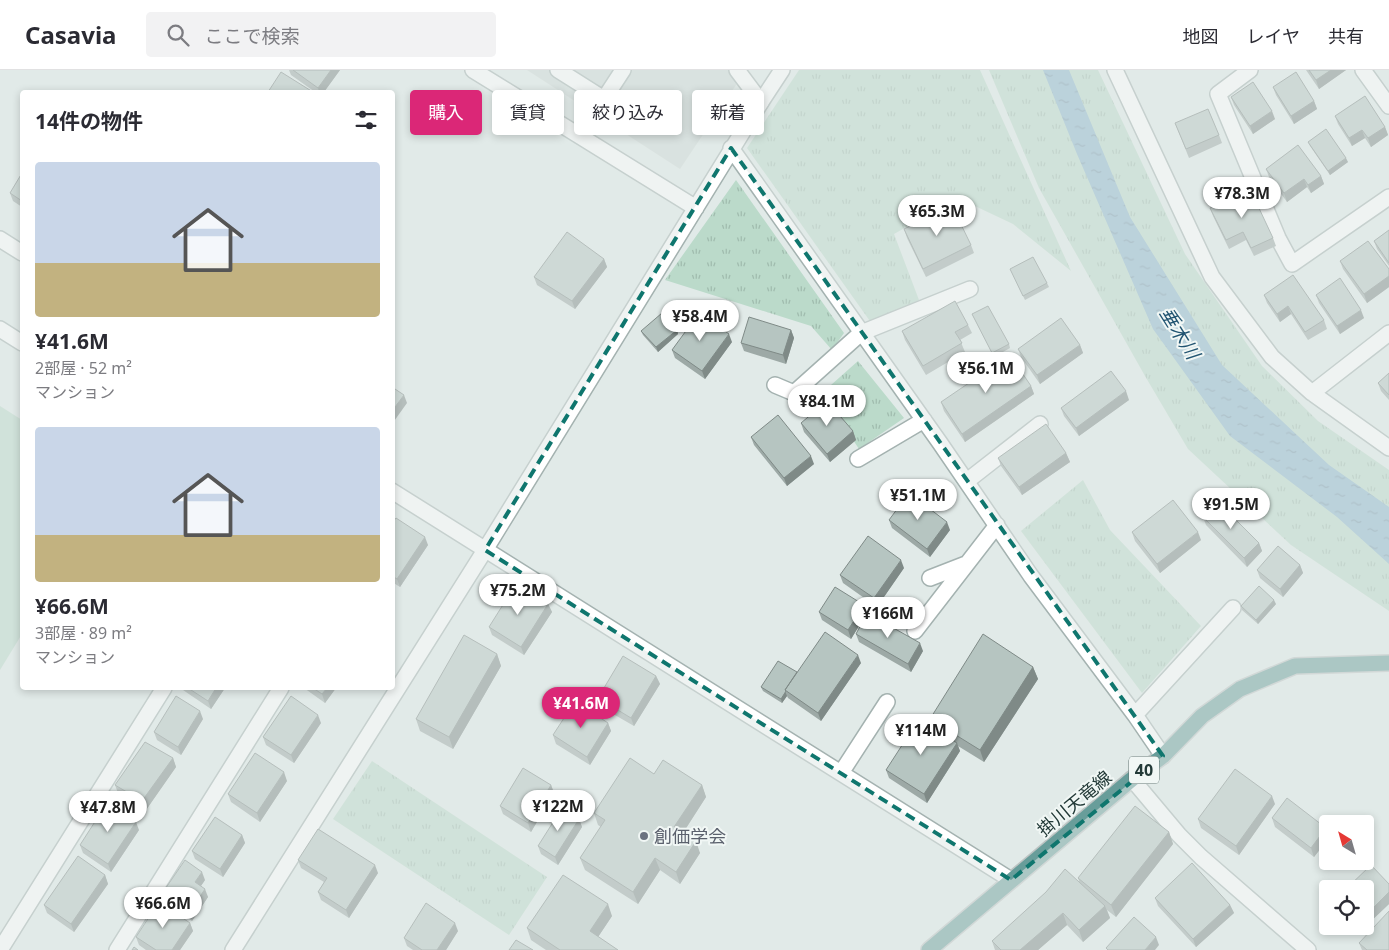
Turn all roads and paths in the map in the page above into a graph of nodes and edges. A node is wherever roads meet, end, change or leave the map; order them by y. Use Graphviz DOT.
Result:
graph roads {
  1 [pos="473,70"];
  2 [pos="558,70"];
  3 [pos="623,70"];
  4 [pos="737,70"];
  5 [pos="782,70"];
  6 [pos="1115,70"];
  7 [pos="1250,70"];
  8 [pos="1364,70"];
  9 [pos="752,90"];
  10 [pos="764,97"];
  11 [pos="1389,106"];
  12 [pos="739,135"];
  13 [pos="731,148"];
  14 [pos="1389,197"];
  15 [pos="696,208"];
  16 [pos="0,239"];
  17 [pos="20,252"];
  18 [pos="970,289"];
  19 [pos="0,329"];
  20 [pos="861,333"];
  21 [pos="1389,333"];
  22 [pos="20,342"];
  23 [pos="776,385"];
  24 [pos="1312,393"];
  25 [pos="924,420"];
  26 [pos="1040,424"];
  27 [pos="1389,448"];
  28 [pos="858,459"];
  29 [pos="967,481"];
  30 [pos="395,498"];
  31 [pos="997,525"];
  32 [pos="485,550"];
  33 [pos="967,563"];
  34 [pos="930,578"];
  35 [pos="1232,608"];
  36 [pos="915,631"];
  37 [pos="1389,663"];
  38 [pos="163,690"];
  39 [pos="279,690"];
  40 [pos="887,702"];
  41 [pos="1135,715"];
  42 [pos="1163,756"];
  43 [pos="841,773"];
  44 [pos="1132,779"];
  45 [pos="1011,880"];
  46 [pos="0,950"];
  47 [pos="117,950"];
  48 [pos="233,950"];
  49 [pos="929,950"];
  50 [pos="1308,950"];
  1 -- 15 [label="street"];
  2 -- 3 [label="street"];
  4 -- 9 [label="street"];
  5 -- 10 [label="street"];
  6 -- 24 [label="street"];
  7 -- 14 [label="street"];
  8 -- 11 [label="street"];
  12 -- 13 [label="street"];
  13 -- 15 [label="street"];
  13 -- 20 [label="street"];
  15 -- 32 [label="street"];
  16 -- 17 [label="street"];
  18 -- 20 [label="street"];
  19 -- 22 [label="street"];
  20 -- 23 [label="street"];
  20 -- 25 [label="street"];
  21 -- 24 [label="street"];
  24 -- 27 [label="street"];
  25 -- 28 [label="street"];
  25 -- 29 [label="street"];
  26 -- 29 [label="street"];
  29 -- 31 [label="street"];
  30 -- 32 [label="street"];
  31 -- 33 [label="street"];
  31 -- 41 [label="street"];
  32 -- 43 [label="street"];
  32 -- 48 [label="street"];
  33 -- 34 [label="street"];
  33 -- 36 [label="street"];
  35 -- 41 [label="street"];
  37 -- 42 [label="main road, 掛川天竜線 / 40"];
  38 -- 46 [label="street"];
  39 -- 47 [label="street"];
  40 -- 43 [label="street"];
  41 -- 42 [label="street"];
  42 -- 44 [label="main road, 掛川天竜線 / 40"];
  43 -- 45 [label="street"];
  44 -- 45 [label="main road, 掛川天竜線 / 40"];
  44 -- 50 [label="street"];
  45 -- 49 [label="main road, 掛川天竜線 / 40"];
}
